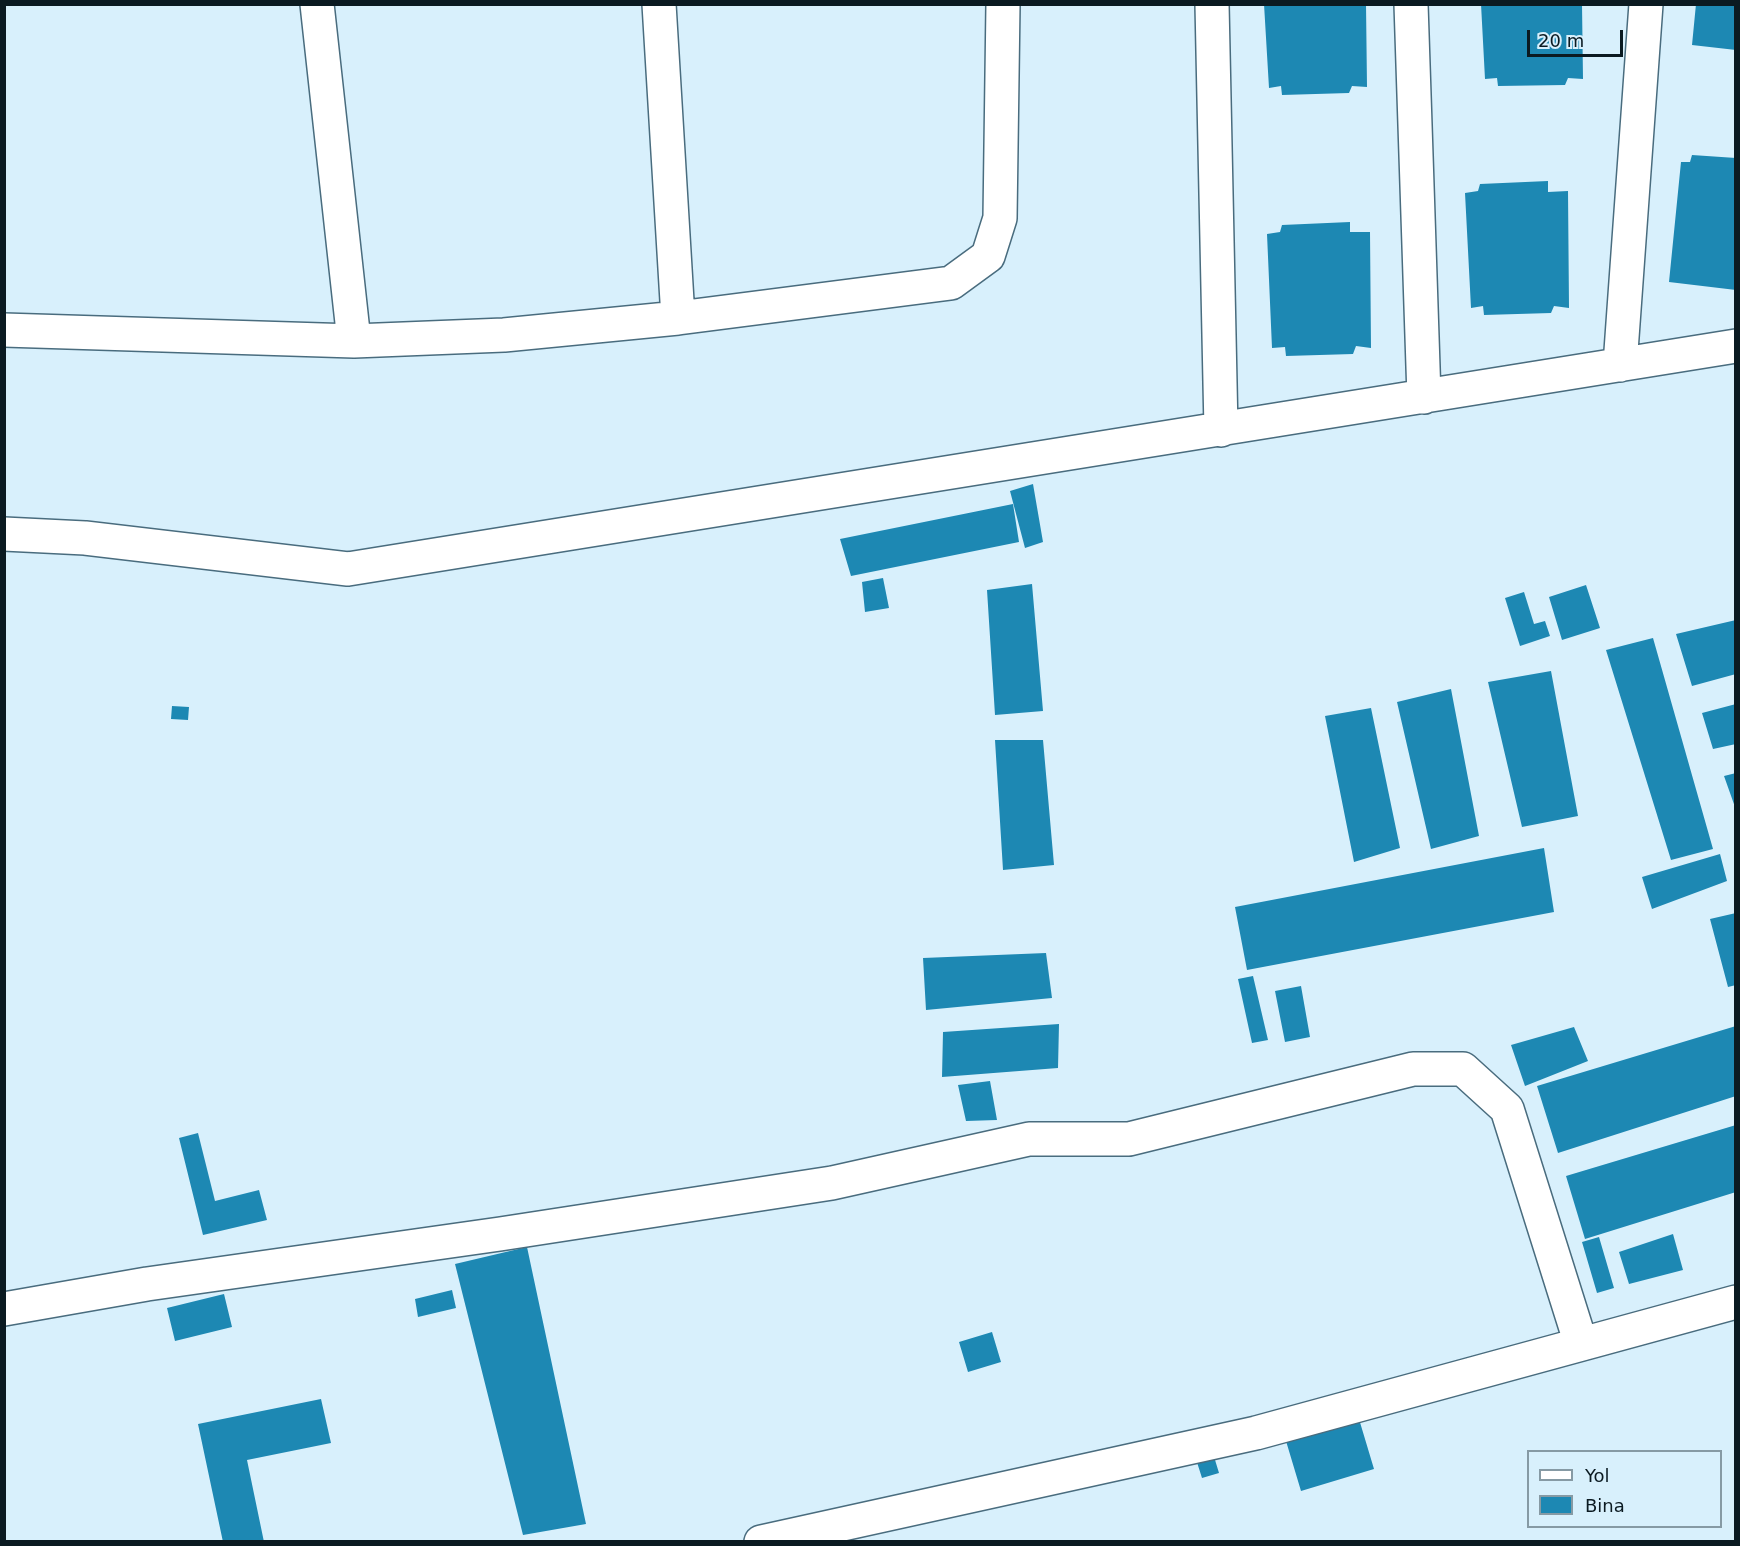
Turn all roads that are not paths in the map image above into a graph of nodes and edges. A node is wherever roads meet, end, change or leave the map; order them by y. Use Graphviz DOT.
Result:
graph roads {
  1 [pos="317,4"];
  2 [pos="659,4"];
  3 [pos="1003,4"];
  4 [pos="1212,4"];
  5 [pos="1411,4"];
  6 [pos="1646,4"];
  7 [pos="678,318"];
  8 [pos="4,330"];
  9 [pos="354,341"];
  10 [pos="1736,346"];
  11 [pos="1620,365"];
  12 [pos="1424,397"];
  13 [pos="1221,430"];
  14 [pos="4,534"];
  15 [pos="1736,1302"];
  16 [pos="4,1310"];
  17 [pos="1581,1344"];
  18 [pos="761,1542"];
  1 -- 9 [label="street"];
  2 -- 7 [label="street"];
  3 -- 7 [label="street"];
  4 -- 13 [label="street"];
  5 -- 12 [label="street"];
  6 -- 11 [label="street"];
  7 -- 9 [label="street"];
  8 -- 9 [label="street"];
  10 -- 11 [label="street"];
  11 -- 12 [label="street"];
  12 -- 13 [label="street"];
  13 -- 14 [label="street"];
  15 -- 17 [label="street"];
  16 -- 17 [label="street"];
  17 -- 18 [label="street"];
}
